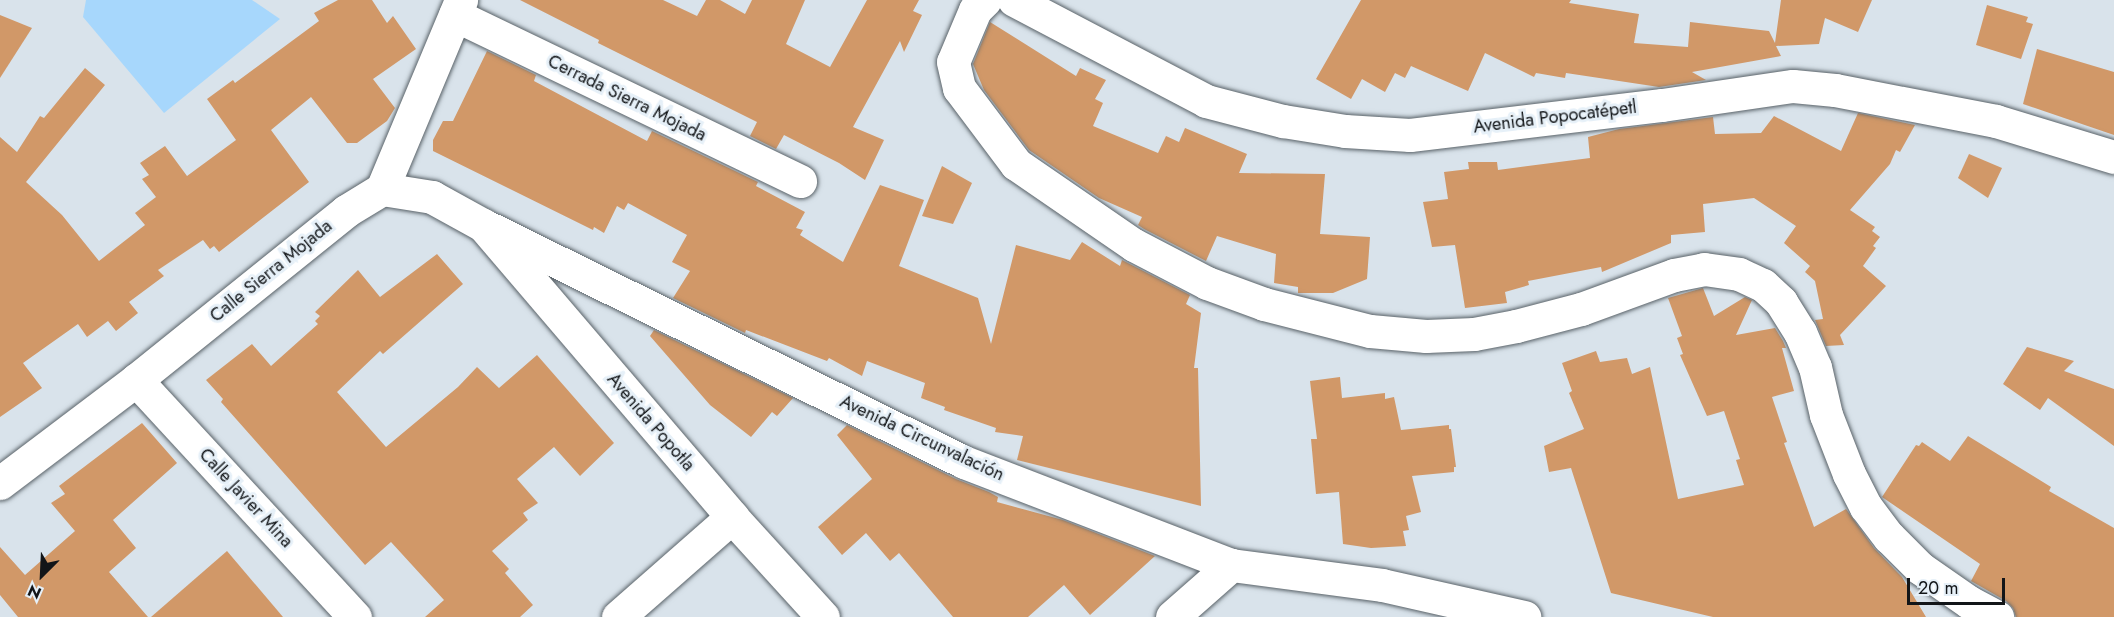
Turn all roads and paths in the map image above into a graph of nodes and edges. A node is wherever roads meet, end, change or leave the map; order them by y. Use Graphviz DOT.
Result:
graph roads {
  1 [pos="985,0"];
  2 [pos="1014,0"];
  3 [pos="458,7"];
  4 [pos="2114,157"];
  5 [pos="800,182"];
  6 [pos="382,189"];
  7 [pos="483,225"];
  8 [pos="136,380"];
  9 [pos="0,483"];
  10 [pos="732,517"];
  11 [pos="1231,565"];
  12 [pos="355,617"];
  13 [pos="618,617"];
  14 [pos="823,617"];
  15 [pos="1172,617"];
  16 [pos="1524,617"];
  17 [pos="1997,617"];
  1 -- 17 [label="street"];
  2 -- 4 [label="street, Avenida Popocatépetl"];
  3 -- 5 [label="street, Cerrada Sierra Mojada"];
  3 -- 6 [label="street"];
  6 -- 7 [label="street, Avenida Circunvalación"];
  6 -- 8 [label="street, Calle Sierra Mojada"];
  7 -- 10 [label="street, Avenida Popotla"];
  7 -- 11 [label="street, Avenida Circunvalación"];
  8 -- 9 [label="street, Calle Sierra Mojada"];
  8 -- 12 [label="street, Calle Javier Mina"];
  10 -- 13 [label="street"];
  10 -- 14 [label="street, Avenida Popotla"];
  11 -- 15 [label="street"];
  11 -- 16 [label="street, Avenida Circunvalación"];
}
